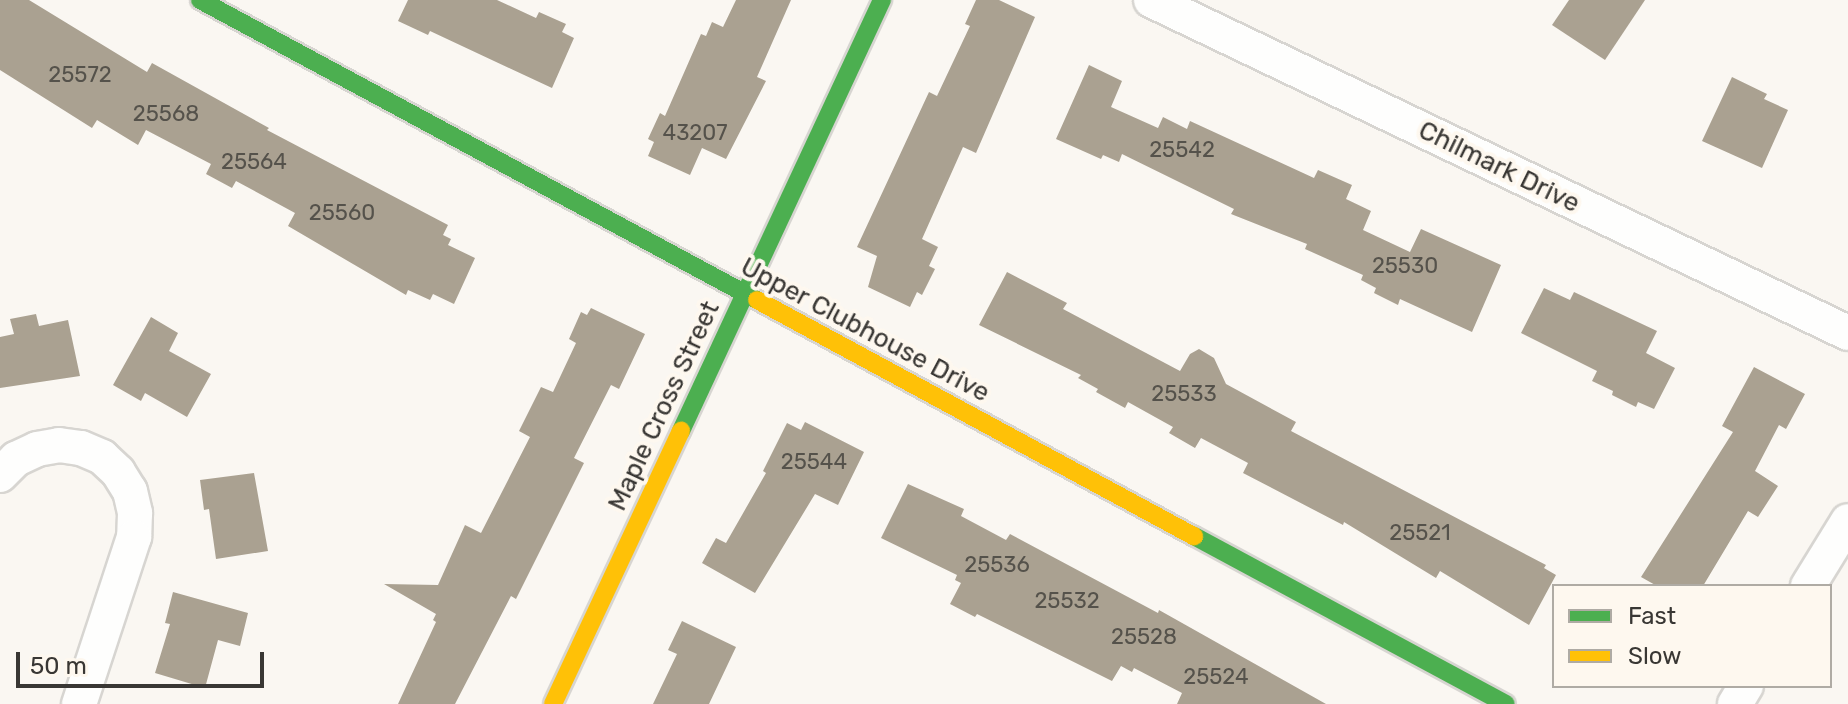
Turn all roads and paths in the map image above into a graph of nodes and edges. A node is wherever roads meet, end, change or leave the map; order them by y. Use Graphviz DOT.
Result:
graph roads {
  1 [pos="200,0"];
  2 [pos="882,0"];
  3 [pos="1151,0"];
  4 [pos="745,295"];
  5 [pos="1848,333"];
  6 [pos="0,475"];
  7 [pos="1848,521"];
  8 [pos="1809,584"];
  9 [pos="79,704"];
  10 [pos="553,704"];
  11 [pos="1506,704"];
  1 -- 4 [label="street, Upper Clubhouse Drive"];
  2 -- 4 [label="street, Maple Cross Street"];
  3 -- 5 [label="street, Chilmark Drive"];
  4 -- 10 [label="street, Maple Cross Street"];
  4 -- 11 [label="street, Upper Clubhouse Drive"];
  6 -- 9 [label="street"];
  7 -- 8 [label="street"];
}
